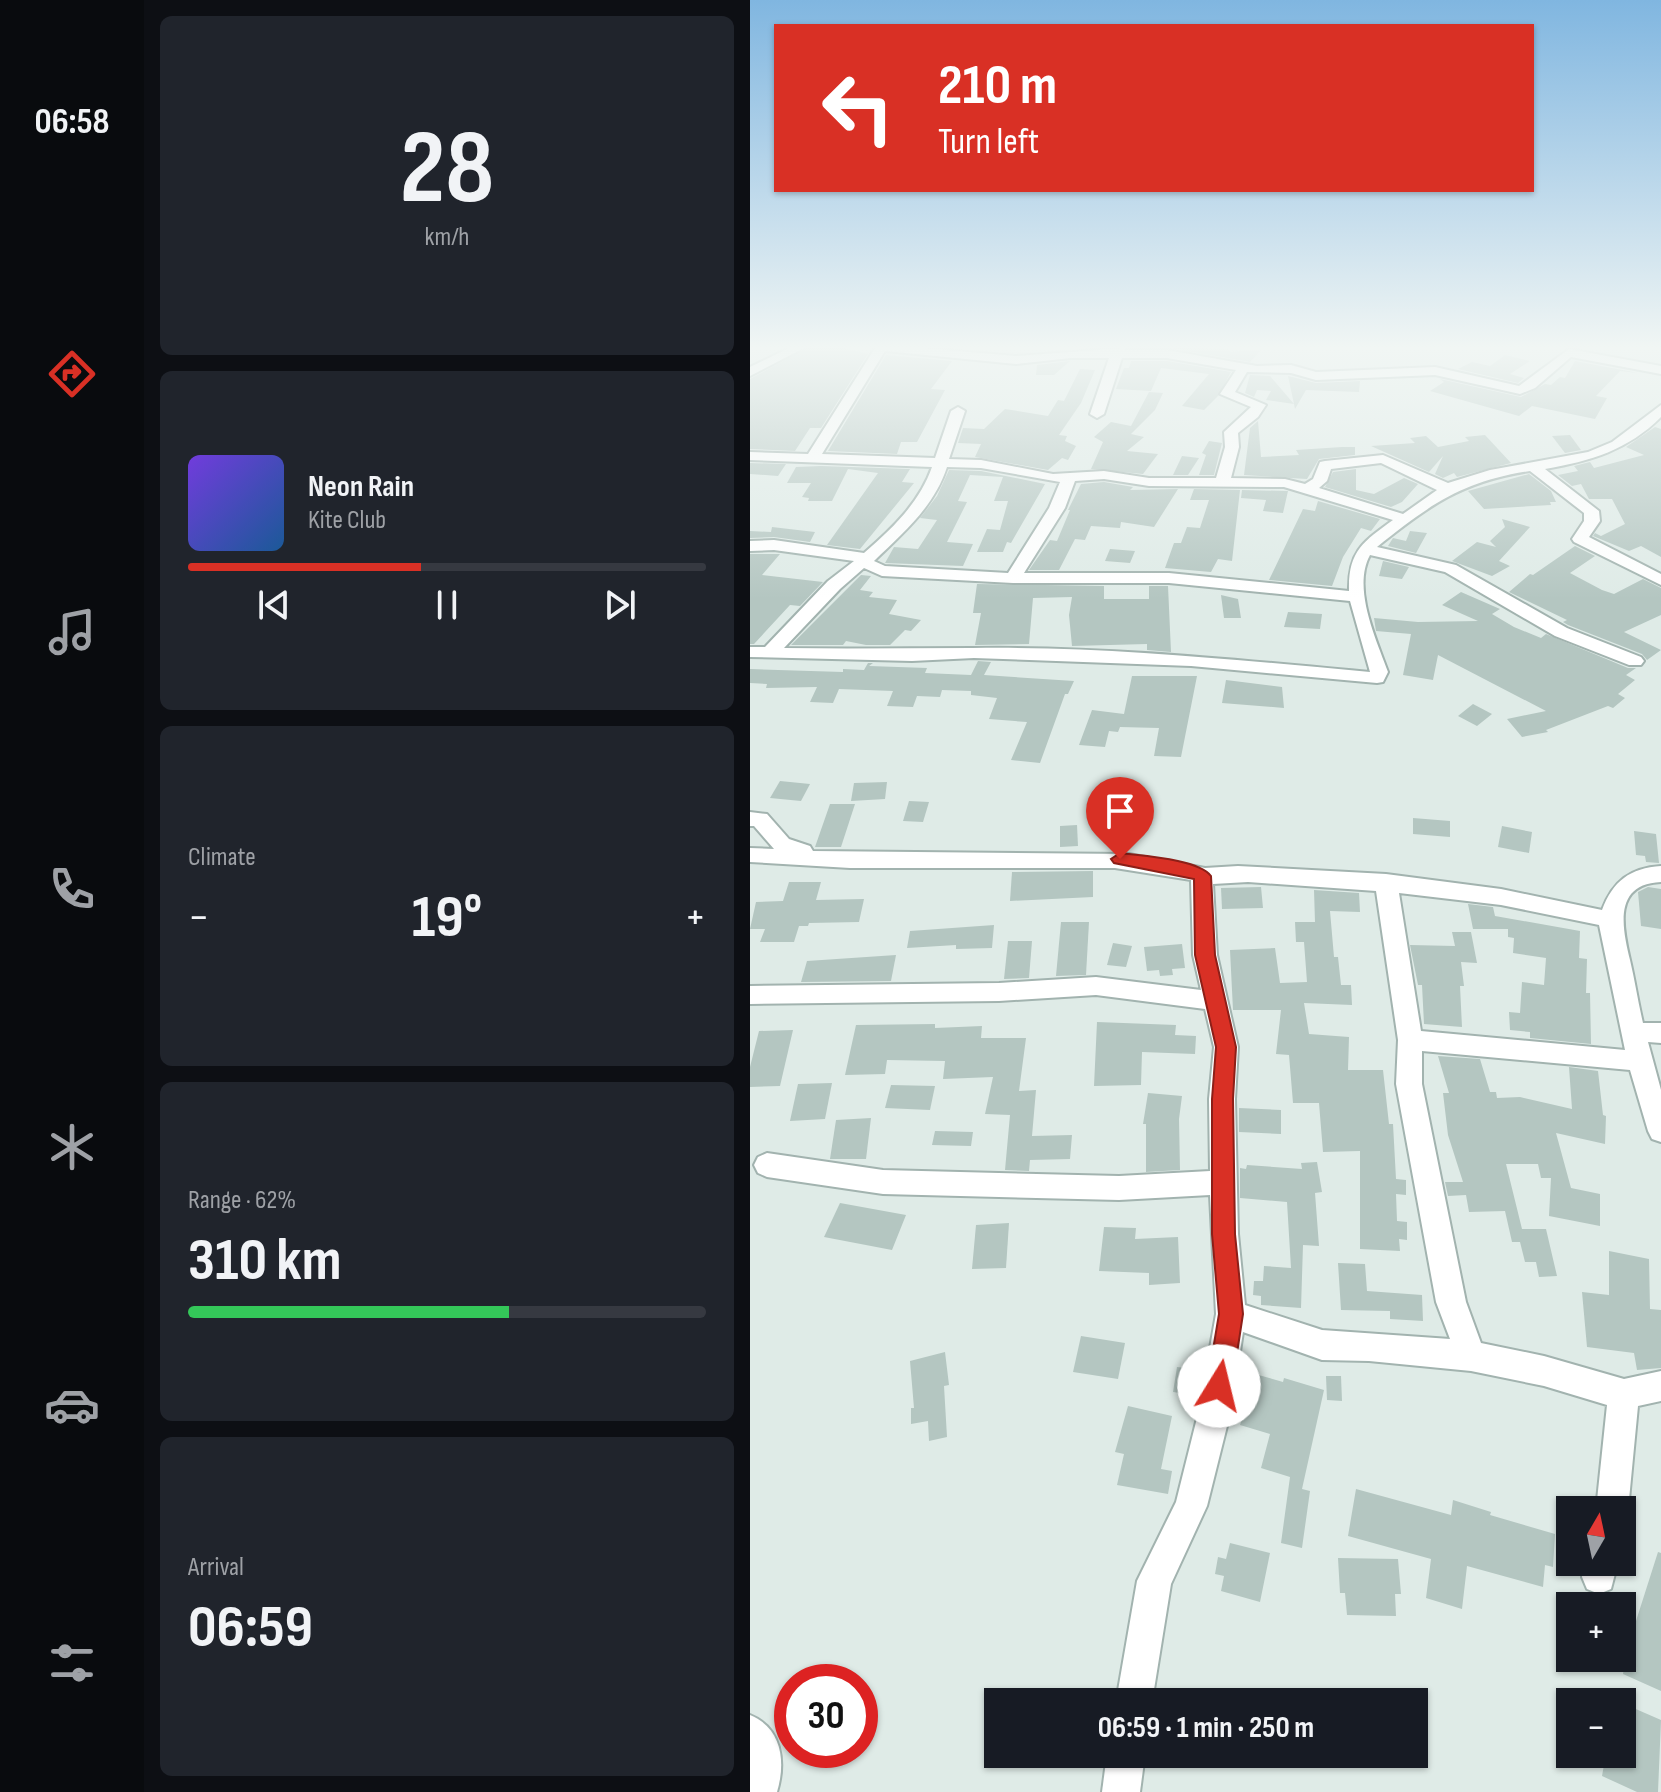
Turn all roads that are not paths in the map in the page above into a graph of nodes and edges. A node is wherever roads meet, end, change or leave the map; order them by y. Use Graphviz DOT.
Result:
graph roads {
  1 [pos="829,432"];
  2 [pos="950,432"];
  3 [pos="1231,432"];
  4 [pos="1639,432"];
  5 [pos="750,456"];
  6 [pos="812,458"];
  7 [pos="939,463"];
  8 [pos="1532,466"];
  9 [pos="1068,479"];
  10 [pos="1223,481"];
  11 [pos="1310,488"];
  12 [pos="1448,489"];
  13 [pos="1405,519"];
  14 [pos="750,546"];
  15 [pos="1366,549"];
  16 [pos="866,560"];
  17 [pos="1013,578"];
  18 [pos="1661,580"];
  19 [pos="1356,597"];
  20 [pos="759,653"];
  21 [pos="1635,661"];
  22 [pos="750,819"];
  23 [pos="750,855"];
  24 [pos="819,858"];
  25 [pos="1661,874"];
  26 [pos="1202,876"];
  27 [pos="1386,882"];
  28 [pos="1610,920"];
  29 [pos="750,995"];
  30 [pos="1215,1001"];
  31 [pos="1632,1032"];
  32 [pos="1661,1033"];
  33 [pos="1410,1040"];
  34 [pos="1638,1061"];
  35 [pos="1661,1131"];
  36 [pos="767,1165"];
  37 [pos="1223,1182"];
  38 [pos="1231,1314"];
  39 [pos="1471,1356"];
  40 [pos="1661,1386"];
  41 [pos="1624,1394"];
  42 [pos="1613,1496"];
  43 [pos="1136,1688"];
  44 [pos="750,1733"];
  45 [pos="1124,1768"];
  46 [pos="758,1792"];
  47 [pos="1121,1792"];
  1 -- 6 [label="street"];
  2 -- 7 [label="street"];
  3 -- 10 [label="street"];
  4 -- 8 [label="street"];
  5 -- 6 [label="street"];
  6 -- 7 [label="street"];
  7 -- 9 [label="street"];
  7 -- 16 [label="street"];
  8 -- 12 [label="street"];
  8 -- 18 [label="street"];
  9 -- 10 [label="street"];
  9 -- 17 [label="street"];
  10 -- 11 [label="street"];
  11 -- 12 [label="street"];
  11 -- 13 [label="street"];
  12 -- 13 [label="street"];
  13 -- 15 [label="street"];
  14 -- 16 [label="street"];
  15 -- 19 [label="street"];
  15 -- 21 [label="street"];
  16 -- 17 [label="street"];
  16 -- 20 [label="street"];
  17 -- 19 [label="street"];
  19 -- 20 [label="street"];
  22 -- 24 [label="street"];
  23 -- 24 [label="street"];
  24 -- 26 [label="street"];
  25 -- 28 [label="street"];
  26 -- 27 [label="street"];
  26 -- 30 [label="street"];
  27 -- 28 [label="street"];
  27 -- 33 [label="street"];
  28 -- 31 [label="street"];
  29 -- 30 [label="street"];
  30 -- 37 [label="street"];
  31 -- 32 [label="street"];
  31 -- 34 [label="street"];
  33 -- 34 [label="street"];
  33 -- 39 [label="street"];
  34 -- 35 [label="street"];
  36 -- 37 [label="street"];
  37 -- 38 [label="street"];
  38 -- 39 [label="street"];
  38 -- 43 [label="street"];
  39 -- 41 [label="street"];
  40 -- 41 [label="street"];
  41 -- 42 [label="street"];
  44 -- 46 [label="street"];
  45 -- 47 [label="street"];
}
